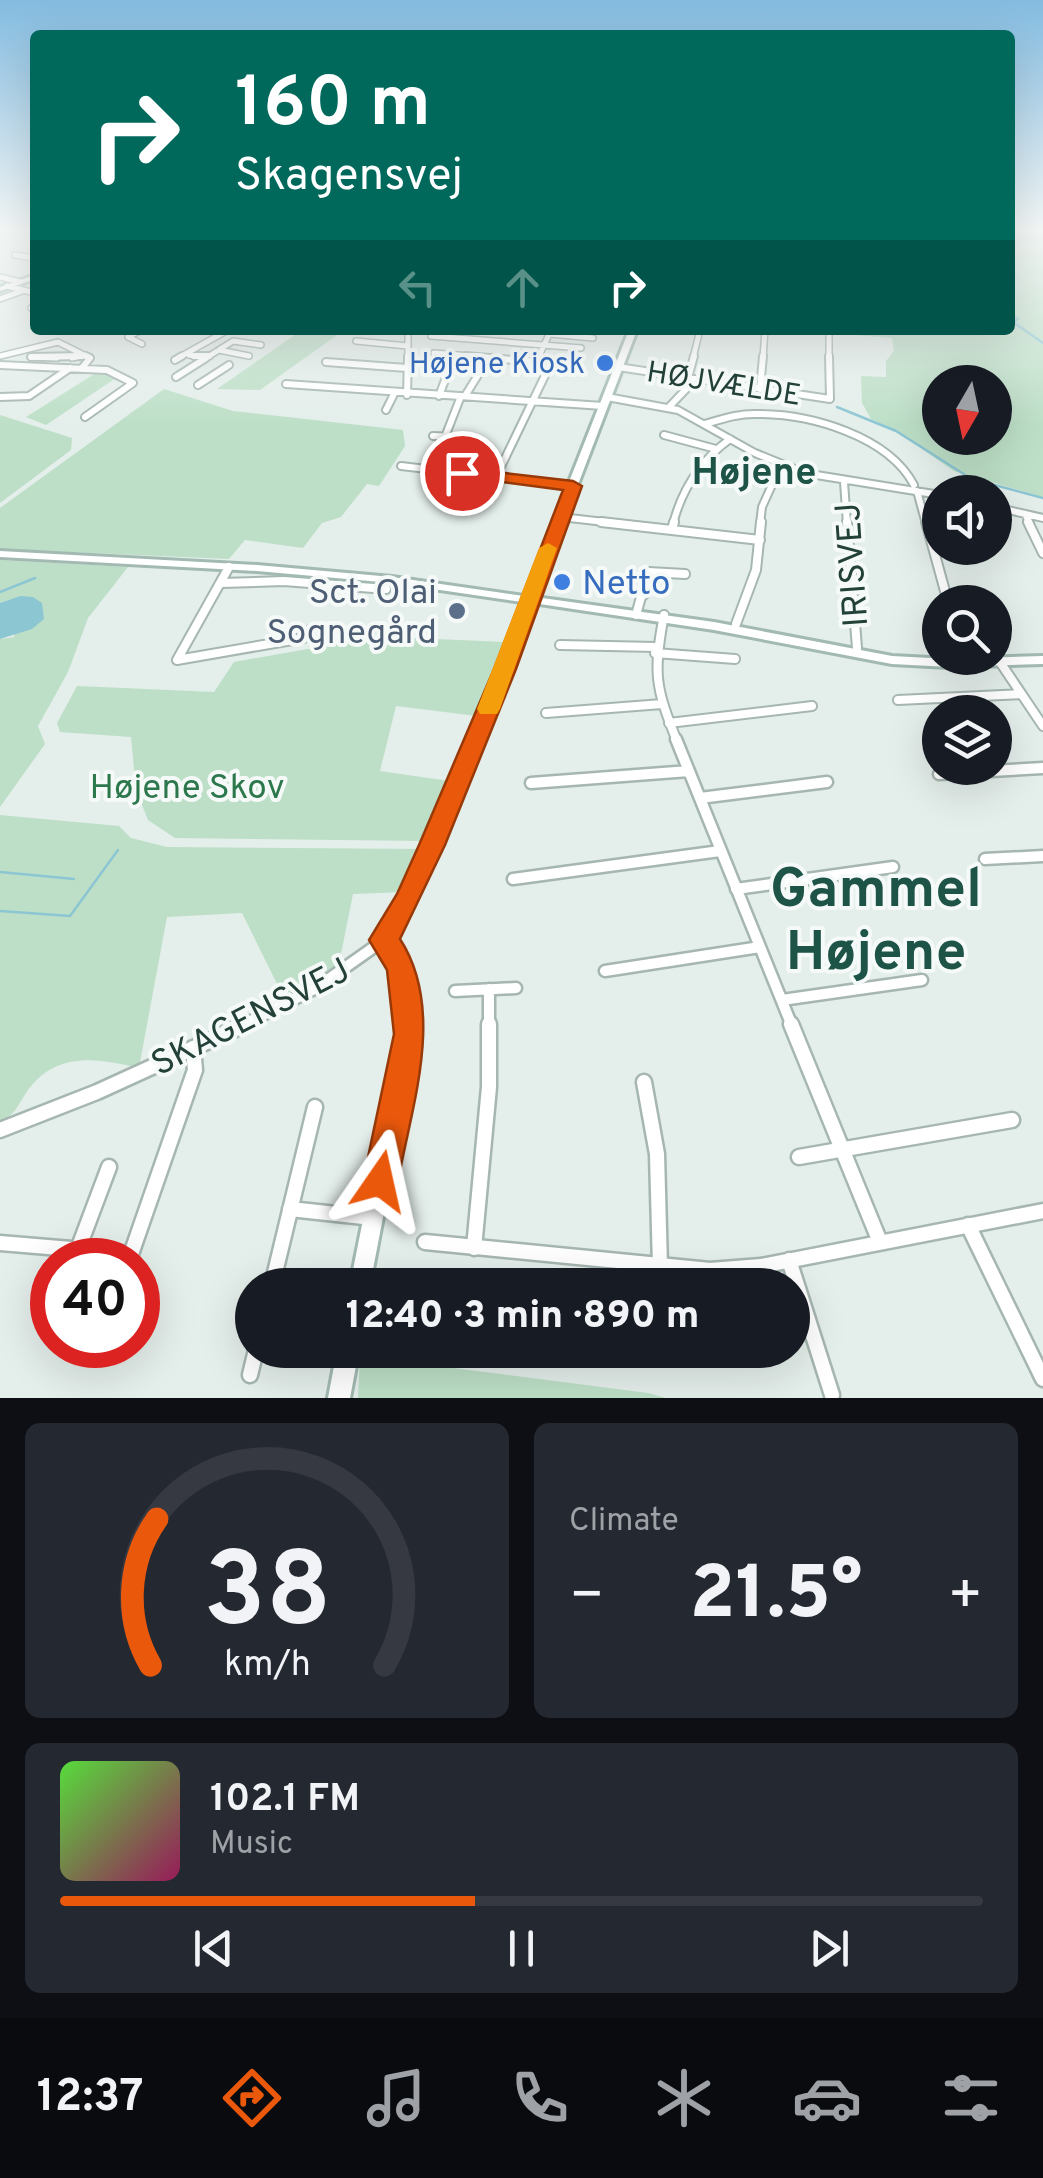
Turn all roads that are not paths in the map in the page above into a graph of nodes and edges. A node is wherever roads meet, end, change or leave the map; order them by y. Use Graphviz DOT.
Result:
graph roads {
  1 [pos="132,335"];
  2 [pos="220,335"];
  3 [pos="408,335"];
  4 [pos="549,335"];
  5 [pos="572,335"];
  6 [pos="631,335"];
  7 [pos="699,335"];
  8 [pos="765,335"];
  9 [pos="828,335"];
  10 [pos="431,336"];
  11 [pos="594,338"];
  12 [pos="356,341"];
  13 [pos="142,344"];
  14 [pos="260,345"];
  15 [pos="546,345"];
  16 [pos="408,346"];
  17 [pos="582,348"];
  18 [pos="46,350"];
  19 [pos="219,350"];
  20 [pos="434,353"];
  21 [pos="188,354"];
  22 [pos="85,355"];
  23 [pos="0,356"];
  24 [pos="249,356"];
  25 [pos="206,358"];
  26 [pos="175,360"];
  27 [pos="326,362"];
  28 [pos="536,362"];
  29 [pos="229,365"];
  30 [pos="192,367"];
  31 [pos="618,367"];
  32 [pos="3,368"];
  33 [pos="70,368"];
  34 [pos="82,368"];
  35 [pos="408,368"];
  36 [pos="218,372"];
  37 [pos="448,372"];
  38 [pos="478,376"];
  39 [pos="176,377"];
  40 [pos="690,381"];
  41 [pos="286,384"];
  42 [pos="198,385"];
  43 [pos="760,389"];
  44 [pos="394,394"];
  45 [pos="407,395"];
  46 [pos="440,396"];
  47 [pos="463,396"];
  48 [pos="0,397"];
  49 [pos="830,399"];
  50 [pos="605,402"];
  51 [pos="532,404"];
  52 [pos="669,407"];
  53 [pos="386,410"];
  54 [pos="85,417"];
  55 [pos="706,424"];
  56 [pos="664,435"];
  57 [pos="433,436"];
  58 [pos="445,437"];
  59 [pos="455,437"];
  60 [pos="730,439"];
  61 [pos="716,449"];
  62 [pos="781,465"];
  63 [pos="401,466"];
  64 [pos="496,476"];
  65 [pos="844,482"];
  66 [pos="573,486"];
  67 [pos="915,488"];
  68 [pos="922,490"];
  69 [pos="1012,511"];
  70 [pos="1025,514"];
  71 [pos="562,516"];
  72 [pos="1043,518"];
  73 [pos="672,530"];
  74 [pos="760,540"];
  75 [pos="1043,553"];
  76 [pos="0,554"];
  77 [pos="229,566"];
  78 [pos="685,574"];
  79 [pos="221,582"];
  80 [pos="943,585"];
  81 [pos="386,589"];
  82 [pos="530,596"];
  83 [pos="637,613"];
  84 [pos="664,617"];
  85 [pos="736,624"];
  86 [pos="310,630"];
  87 [pos="560,645"];
  88 [pos="857,648"];
  89 [pos="655,650"];
  90 [pos="735,659"];
  91 [pos="1043,660"];
  92 [pos="1012,661"];
  93 [pos="922,662"];
  94 [pos="1009,675"];
  95 [pos="1021,694"];
  96 [pos="898,700"];
  97 [pos="662,704"];
  98 [pos="812,706"];
  99 [pos="546,713"];
  100 [pos="669,723"];
  101 [pos="1043,726"];
  102 [pos="1043,768"];
  103 [pos="1012,770"];
  104 [pos="689,771"];
  105 [pos="826,782"];
  106 [pos="531,783"];
  107 [pos="700,798"];
  108 [pos="720,851"];
  109 [pos="1043,856"];
  110 [pos="985,859"];
  111 [pos="893,867"];
  112 [pos="513,879"];
  113 [pos="736,889"];
  114 [pos="384,940"];
  115 [pos="760,946"];
  116 [pos="605,971"];
  117 [pos="922,980"];
  118 [pos="516,988"];
  119 [pos="489,990"];
  120 [pos="455,991"];
  121 [pos="782,1000"];
  122 [pos="194,1048"];
  123 [pos="644,1082"];
  124 [pos="315,1107"];
  125 [pos="1012,1120"];
  126 [pos="0,1130"];
  127 [pos="842,1148"];
  128 [pos="800,1157"];
  129 [pos="109,1168"];
  130 [pos="290,1209"];
  131 [pos="1043,1211"];
  132 [pos="373,1218"];
  133 [pos="968,1225"];
  134 [pos="82,1238"];
  135 [pos="137,1238"];
  136 [pos="0,1242"];
  137 [pos="424,1242"];
  138 [pos="880,1242"];
  139 [pos="30,1247"];
  140 [pos="474,1248"];
  141 [pos="789,1260"];
  142 [pos="660,1267"];
  143 [pos="276,1268"];
  144 [pos="363,1268"];
  145 [pos="252,1368"];
  146 [pos="345,1368"];
  147 [pos="250,1375"];
  148 [pos="1043,1379"];
  149 [pos="832,1396"];
  150 [pos="339,1398"];
  1 -- 13 [label="street"];
  2 -- 21 [label="street"];
  3 -- 16 [label="street"];
  4 -- 15 [label="street"];
  5 -- 11 [label="street"];
  6 -- 31 [label="street, SKAGENSVEJ"];
  7 -- 40 [label="street"];
  8 -- 43 [label="street"];
  9 -- 49 [label="street"];
  10 -- 15 [label="street"];
  12 -- 16 [label="street"];
  14 -- 19 [label="street"];
  15 -- 17 [label="street"];
  15 -- 28 [label="street"];
  16 -- 35 [label="street"];
  18 -- 22 [label="street"];
  19 -- 24 [label="street"];
  19 -- 25 [label="street"];
  20 -- 28 [label="street"];
  21 -- 25 [label="street"];
  21 -- 26 [label="street"];
  22 -- 23 [label="street"];
  22 -- 34 [label="street"];
  25 -- 30 [label="street"];
  27 -- 35 [label="street"];
  28 -- 51 [label="street"];
  29 -- 36 [label="street"];
  30 -- 36 [label="street"];
  30 -- 39 [label="street"];
  31 -- 40 [label="street, HØJVÆLDE"];
  31 -- 50 [label="street, SKAGENSVEJ"];
  32 -- 33 [label="street"];
  33 -- 34 [label="street"];
  33 -- 48 [label="street"];
  34 -- 54 [label="street"];
  35 -- 45 [label="street"];
  36 -- 42 [label="street"];
  37 -- 46 [label="street"];
  38 -- 47 [label="street"];
  40 -- 43 [label="street, HØJVÆLDE"];
  40 -- 52 [label="street"];
  41 -- 44 [label="street"];
  43 -- 49 [label="street, HØJVÆLDE"];
  44 -- 45 [label="street"];
  44 -- 53 [label="street"];
  45 -- 46 [label="street"];
  46 -- 47 [label="street"];
  47 -- 51 [label="street"];
  47 -- 58 [label="street"];
  50 -- 51 [label="street"];
  50 -- 52 [label="street"];
  50 -- 66 [label="street, SKAGENSVEJ"];
  51 -- 64 [label="street"];
  52 -- 55 [label="street"];
  55 -- 60 [label="street"];
  55 -- 67 [label="street"];
  56 -- 61 [label="street"];
  57 -- 58 [label="street"];
  58 -- 59 [label="street"];
  60 -- 61 [label="street"];
  60 -- 62 [label="street"];
  61 -- 73 [label="street"];
  62 -- 65 [label="street"];
  62 -- 74 [label="street"];
  63 -- 64 [label="street"];
  64 -- 66 [label="street"];
  65 -- 67 [label="street"];
  65 -- 88 [label="street, IRISVEJ"];
  66 -- 71 [label="street, SKAGENSVEJ"];
  67 -- 68 [label="street"];
  67 -- 80 [label="street"];
  69 -- 70 [label="street"];
  70 -- 72 [label="street"];
  70 -- 75 [label="street"];
  71 -- 73 [label="street"];
  71 -- 82 [label="street, SKAGENSVEJ"];
  73 -- 74 [label="street"];
  74 -- 85 [label="street"];
  76 -- 77 [label="street"];
  77 -- 79 [label="street"];
  77 -- 82 [label="street"];
  78 -- 83 [label="street"];
  79 -- 81 [label="street"];
  79 -- 86 [label="street"];
  82 -- 83 [label="street"];
  82 -- 114 [label="street, SKAGENSVEJ"];
  83 -- 84 [label="street"];
  84 -- 89 [label="street"];
  84 -- 93 [label="street"];
  87 -- 89 [label="street"];
  89 -- 90 [label="street"];
  89 -- 97 [label="street"];
  91 -- 92 [label="street"];
  94 -- 95 [label="street"];
  95 -- 96 [label="street"];
  95 -- 101 [label="street"];
  97 -- 99 [label="street"];
  97 -- 100 [label="street"];
  98 -- 100 [label="street"];
  100 -- 104 [label="street"];
  102 -- 103 [label="street"];
  104 -- 106 [label="street"];
  104 -- 107 [label="street"];
  105 -- 107 [label="street"];
  107 -- 108 [label="street"];
  108 -- 112 [label="street"];
  108 -- 113 [label="street"];
  109 -- 110 [label="street"];
  111 -- 113 [label="street"];
  113 -- 115 [label="street"];
  114 -- 122 [label="street, SKAGENSVEJ"];
  114 -- 132 [label="street"];
  115 -- 116 [label="street"];
  115 -- 121 [label="street"];
  117 -- 121 [label="street"];
  118 -- 119 [label="street"];
  119 -- 120 [label="street"];
  119 -- 140 [label="street"];
  121 -- 127 [label="street"];
  122 -- 126 [label="street, SKAGENSVEJ"];
  122 -- 135 [label="street"];
  123 -- 142 [label="street"];
  124 -- 130 [label="street"];
  125 -- 127 [label="street"];
  127 -- 128 [label="street"];
  127 -- 138 [label="street"];
  129 -- 134 [label="street"];
  130 -- 132 [label="street"];
  130 -- 143 [label="street"];
  131 -- 133 [label="street"];
  132 -- 144 [label="street"];
  133 -- 138 [label="street"];
  133 -- 148 [label="street"];
  136 -- 139 [label="street"];
  137 -- 140 [label="street"];
  138 -- 141 [label="street"];
  140 -- 142 [label="street"];
  141 -- 142 [label="street"];
  141 -- 149 [label="street"];
  145 -- 147 [label="street"];
  146 -- 150 [label="street"];
}
